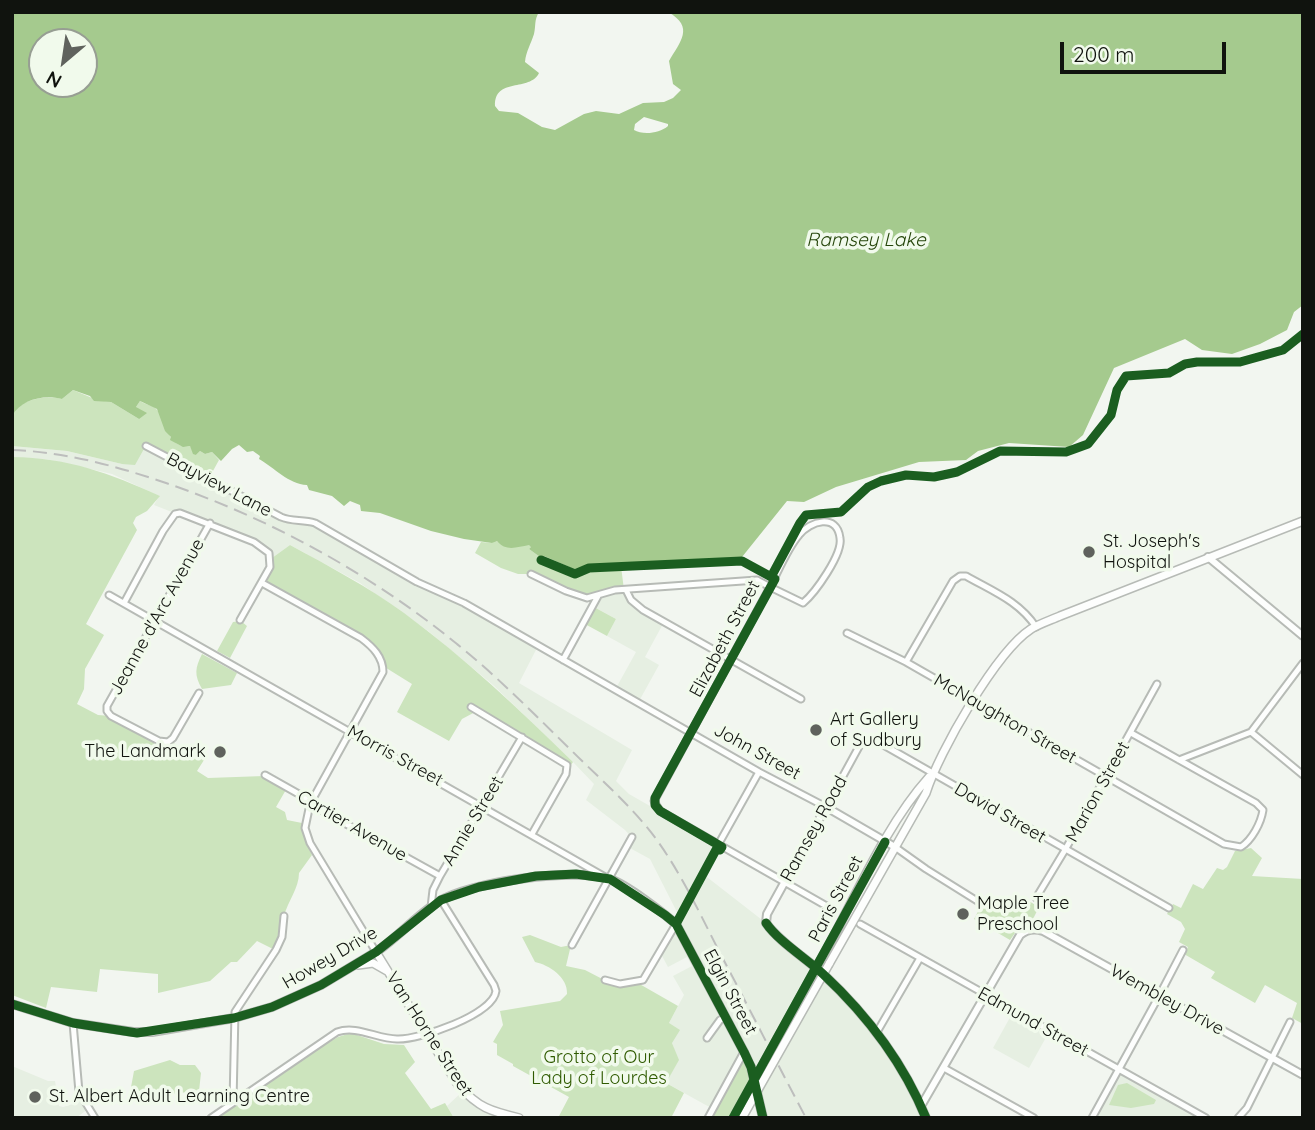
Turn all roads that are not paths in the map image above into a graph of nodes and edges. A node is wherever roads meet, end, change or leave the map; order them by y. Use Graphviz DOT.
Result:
graph roads {
  1 [pos="146,446"];
  2 [pos="293,521"];
  3 [pos="1303,521"];
  4 [pos="210,523"];
  5 [pos="1208,557"];
  6 [pos="531,574"];
  7 [pos="262,583"];
  8 [pos="770,587"];
  9 [pos="626,590"];
  10 [pos="109,595"];
  11 [pos="598,596"];
  12 [pos="124,603"];
  13 [pos="240,620"];
  14 [pos="155,621"];
  15 [pos="1036,627"];
  16 [pos="847,633"];
  17 [pos="1303,636"];
  18 [pos="563,660"];
  19 [pos="732,661"];
  20 [pos="906,662"];
  21 [pos="1303,663"];
  22 [pos="1157,684"];
  23 [pos="199,693"];
  24 [pos="801,699"];
  25 [pos="973,701"];
  26 [pos="471,707"];
  27 [pos="351,732"];
  28 [pos="1251,732"];
  29 [pos="1131,733"];
  30 [pos="692,734"];
  31 [pos="522,737"];
  32 [pos="868,739"];
  33 [pos="1180,760"];
  34 [pos="760,772"];
  35 [pos="932,774"];
  36 [pos="265,775"];
  37 [pos="1303,775"];
  38 [pos="1106,777"];
  39 [pos="310,804"];
  40 [pos="483,806"];
  41 [pos="826,807"];
  42 [pos="532,834"];
  43 [pos="632,836"];
  44 [pos="886,842"];
  45 [pos="718,845"];
  46 [pos="895,847"];
  47 [pos="1065,850"];
  48 [pos="440,876"];
  49 [pos="610,879"];
  50 [pos="785,883"];
  51 [pos="1036,898"];
  52 [pos="441,900"];
  53 [pos="982,904"];
  54 [pos="431,907"];
  55 [pos="830,908"];
  56 [pos="1170,908"];
  57 [pos="284,916"];
  58 [pos="676,924"];
  59 [pos="860,924"];
  60 [pos="572,945"];
  61 [pos="1182,950"];
  62 [pos="376,952"];
  63 [pos="920,958"];
  64 [pos="825,962"];
  65 [pos="351,967"];
  66 [pos="388,971"];
  67 [pos="605,980"];
  68 [pos="985,995"];
  69 [pos="1160,996"];
  70 [pos="12,1004"];
  71 [pos="725,1017"];
  72 [pos="234,1018"];
  73 [pos="1290,1022"];
  74 [pos="73,1023"];
  75 [pos="877,1032"];
  76 [pos="426,1035"];
  77 [pos="707,1038"];
  78 [pos="744,1052"];
  79 [pos="1271,1058"];
  80 [pos="944,1068"];
  81 [pos="1118,1070"];
  82 [pos="1303,1075"];
  83 [pos="233,1103"];
  84 [pos="921,1106"];
  85 [pos="737,1117"];
  86 [pos="94,1118"];
  87 [pos="211,1118"];
  88 [pos="519,1118"];
  89 [pos="708,1118"];
  90 [pos="763,1118"];
  91 [pos="926,1118"];
  92 [pos="1034,1118"];
  93 [pos="1091,1118"];
  94 [pos="1206,1118"];
  95 [pos="1238,1118"];
  1 -- 2 [label="street, Bayview Lane"];
  2 -- 18 [label="street, John Street"];
  3 -- 5 [label="main road, Paris Street"];
  4 -- 7 [label="street"];
  4 -- 12 [label="street"];
  4 -- 14 [label="street, Jeanne d'Arc Avenue"];
  5 -- 15 [label="main road, Paris Street"];
  5 -- 17 [label="street"];
  6 -- 11 [label="street"];
  7 -- 13 [label="street"];
  7 -- 27 [label="street, Van Horne Street"];
  8 -- 8 [label="street, Elizabeth Street"];
  8 -- 9 [label="street"];
  8 -- 19 [label="street, Elizabeth Street"];
  9 -- 11 [label="street"];
  9 -- 19 [label="street"];
  10 -- 12 [label="street, Morris Street"];
  11 -- 18 [label="street"];
  12 -- 14 [label="street, Morris Street"];
  14 -- 23 [label="street, Jeanne d'Arc Avenue"];
  14 -- 27 [label="street, Morris Street"];
  15 -- 20 [label="street"];
  15 -- 25 [label="main road, Paris Street"];
  16 -- 20 [label="street, McNaughton Street"];
  18 -- 30 [label="street, John Street"];
  19 -- 24 [label="street"];
  19 -- 30 [label="street, Elizabeth Street"];
  20 -- 25 [label="street, McNaughton Street"];
  21 -- 28 [label="street"];
  22 -- 29 [label="street, Marion Street"];
  25 -- 35 [label="main road, Paris Street"];
  25 -- 38 [label="street, McNaughton Street"];
  26 -- 31 [label="street"];
  27 -- 39 [label="street, Van Horne Street"];
  27 -- 40 [label="street, Morris Street"];
  28 -- 33 [label="street"];
  28 -- 37 [label="street"];
  29 -- 33 [label="street"];
  29 -- 38 [label="street, Marion Street"];
  30 -- 34 [label="street, John Street"];
  30 -- 45 [label="street, Elizabeth Street"];
  31 -- 40 [label="street, Annie Street"];
  31 -- 42 [label="street"];
  32 -- 35 [label="street, David Street"];
  32 -- 41 [label="street, Ramsey Road"];
  33 -- 38 [label="street, McNaughton Street"];
  34 -- 41 [label="street, John Street"];
  34 -- 45 [label="street"];
  35 -- 44 [label="main road, Paris Street"];
  35 -- 46 [label="main road, Paris Street"];
  35 -- 47 [label="street, David Street"];
  36 -- 39 [label="street, Cartier Avenue"];
  38 -- 47 [label="street, Marion Street"];
  39 -- 48 [label="street, Cartier Avenue"];
  39 -- 62 [label="street, Van Horne Street"];
  40 -- 42 [label="street, Morris Street"];
  40 -- 48 [label="street, Annie Street"];
  41 -- 44 [label="street, John Street"];
  41 -- 50 [label="street, Ramsey Road"];
  42 -- 49 [label="street, Morris Street"];
  43 -- 49 [label="street"];
  44 -- 46 [label="street, John Street"];
  44 -- 64 [label="main road, Paris Street"];
  45 -- 50 [label="street"];
  46 -- 53 [label="street, John Street"];
  46 -- 64 [label="main road, Paris Street"];
  47 -- 51 [label="street, Marion Street"];
  47 -- 56 [label="street, David Street"];
  48 -- 54 [label="street, Annie Street"];
  49 -- 52 [label="street, Howey Drive"];
  49 -- 58 [label="street, Morris Street"];
  49 -- 60 [label="street"];
  50 -- 55 [label="street"];
  50 -- 75 [label="street, Ramsey Road"];
  52 -- 54 [label="street, Howey Drive"];
  52 -- 76 [label="street"];
  54 -- 62 [label="street, Howey Drive"];
  57 -- 72 [label="street"];
  58 -- 67 [label="street"];
  58 -- 71 [label="street, Elgin Street"];
  59 -- 63 [label="street, Edmund Street"];
  61 -- 69 [label="street"];
  62 -- 65 [label="main road, Howey Drive"];
  62 -- 66 [label="main road, Van Horne Street"];
  63 -- 68 [label="street, Edmund Street"];
  63 -- 75 [label="street"];
  64 -- 85 [label="main road, Paris Street, bridge"];
  65 -- 66 [label="main road"];
  65 -- 72 [label="main road, Howey Drive"];
  66 -- 76 [label="main road, Van Horne Street"];
  68 -- 69 [label="street, Wembley Drive"];
  68 -- 80 [label="street"];
  68 -- 81 [label="street, Edmund Street"];
  69 -- 79 [label="street, Wembley Drive"];
  69 -- 81 [label="street"];
  70 -- 74 [label="main road, Howey Drive"];
  71 -- 77 [label="street"];
  71 -- 78 [label="street, Elgin Street"];
  72 -- 74 [label="main road, Howey Drive"];
  72 -- 83 [label="street"];
  73 -- 79 [label="street"];
  74 -- 86 [label="street"];
  75 -- 84 [label="street"];
  76 -- 83 [label="street"];
  76 -- 88 [label="main road, Van Horne Street"];
  78 -- 89 [label="street"];
  78 -- 90 [label="street, Elgin Street"];
  79 -- 82 [label="street, Wembley Drive"];
  79 -- 95 [label="street"];
  80 -- 84 [label="street"];
  80 -- 92 [label="street"];
  81 -- 93 [label="street"];
  81 -- 94 [label="street, Edmund Street"];
  83 -- 87 [label="street"];
  84 -- 91 [label="street"];
}
